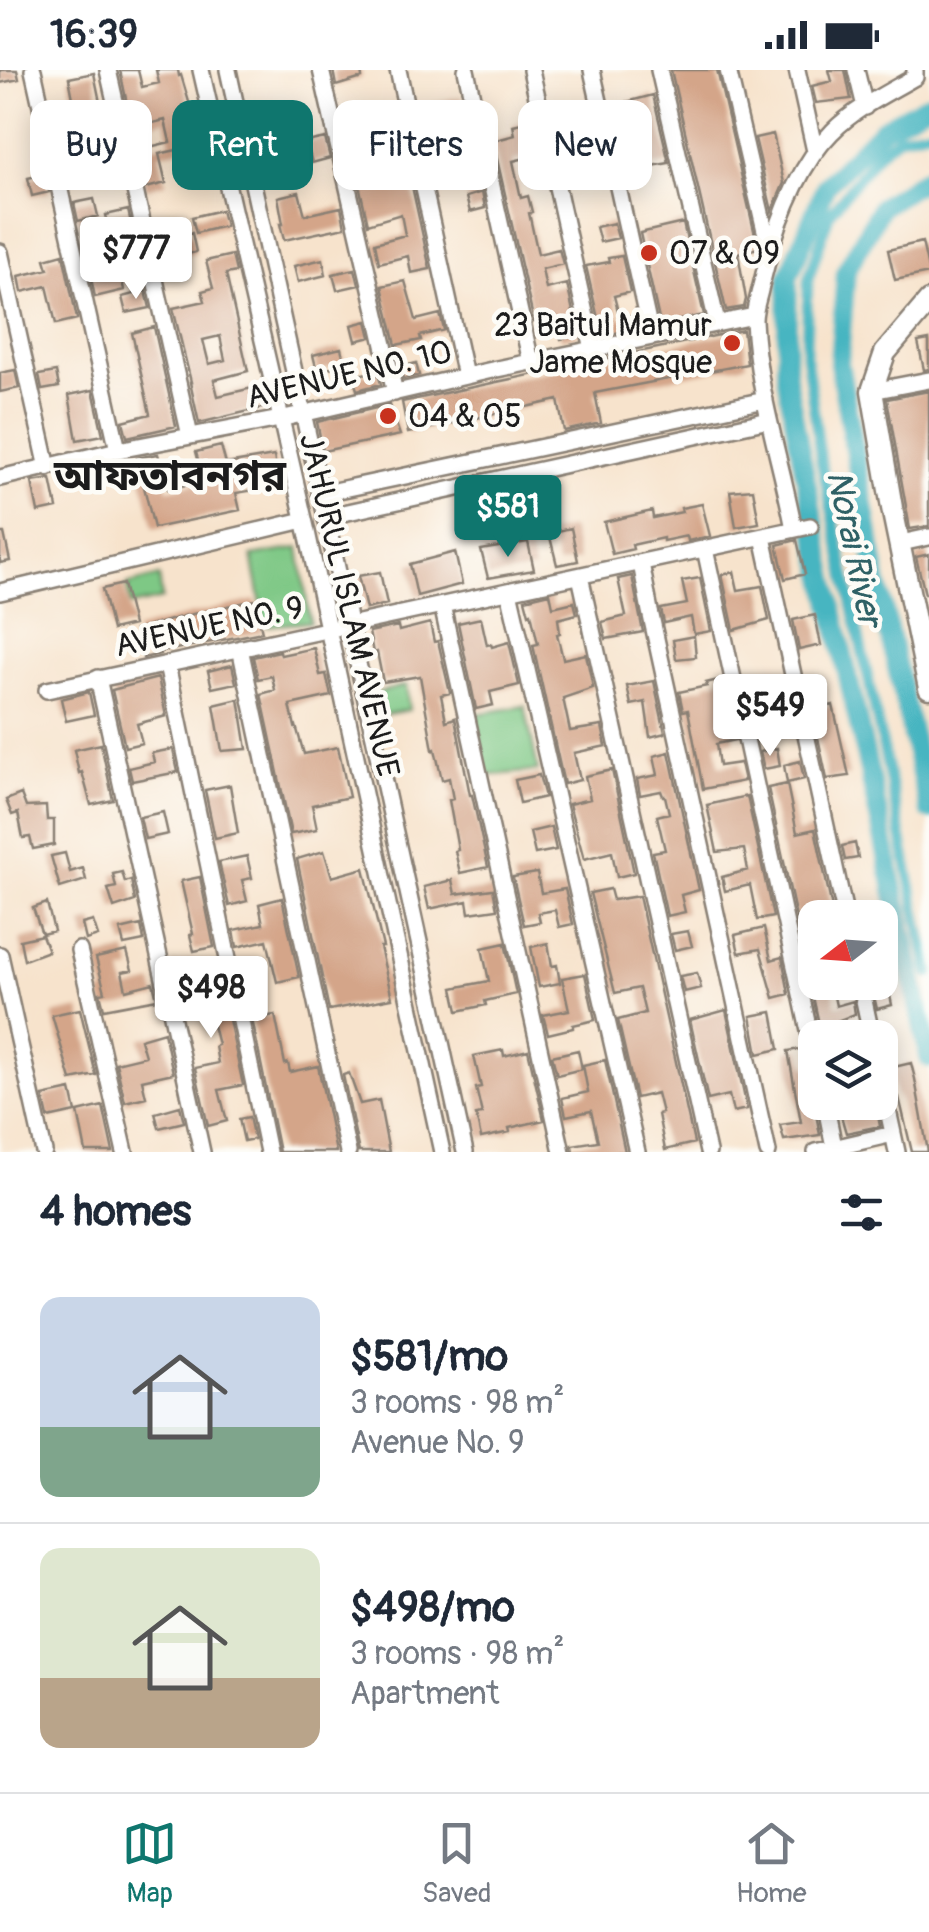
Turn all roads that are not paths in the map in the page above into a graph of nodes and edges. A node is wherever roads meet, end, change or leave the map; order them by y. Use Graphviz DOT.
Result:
graph roads {
  1 [pos="33,70"];
  2 [pos="108,70"];
  3 [pos="201,70"];
  4 [pos="228,70"];
  5 [pos="321,70"];
  6 [pos="398,70"];
  7 [pos="466,70"];
  8 [pos="531,70"];
  9 [pos="592,70"];
  10 [pos="659,70"];
  11 [pos="728,70"];
  12 [pos="797,70"];
  13 [pos="856,70"];
  14 [pos="915,74"];
  15 [pos="865,107"];
  16 [pos="815,151"];
  17 [pos="0,252"];
  18 [pos="770,252"];
  19 [pos="929,301"];
  20 [pos="754,316"];
  21 [pos="713,324"];
  22 [pos="651,336"];
  23 [pos="593,350"];
  24 [pos="531,362"];
  25 [pos="465,376"];
  26 [pos="929,380"];
  27 [pos="872,391"];
  28 [pos="394,393"];
  29 [pos="765,400"];
  30 [pos="303,413"];
  31 [pos="280,418"];
  32 [pos="769,420"];
  33 [pos="190,436"];
  34 [pos="118,450"];
  35 [pos="48,468"];
  36 [pos="0,478"];
  37 [pos="320,494"];
  38 [pos="325,517"];
  39 [pos="304,520"];
  40 [pos="763,537"];
  41 [pos="929,537"];
  42 [pos="901,544"];
  43 [pos="705,549"];
  44 [pos="641,563"];
  45 [pos="580,576"];
  46 [pos="509,591"];
  47 [pos="0,592"];
  48 [pos="442,605"];
  49 [pos="350,625"];
  50 [pos="328,630"];
  51 [pos="240,648"];
  52 [pos="167,664"];
  53 [pos="98,678"];
  54 [pos="929,685"];
  55 [pos="47,690"];
  56 [pos="842,900"];
  57 [pos="79,950"];
  58 [pos="0,955"];
  59 [pos="807,1020"];
  60 [pos="828,1120"];
  61 [pos="890,1120"];
  62 [pos="893,1134"];
  63 [pos="835,1150"];
  64 [pos="44,1152"];
  65 [pos="125,1152"];
  66 [pos="202,1152"];
  67 [pos="268,1152"];
  68 [pos="348,1152"];
  69 [pos="442,1152"];
  70 [pos="466,1152"];
  71 [pos="562,1152"];
  72 [pos="636,1152"];
  73 [pos="708,1152"];
  74 [pos="768,1152"];
  75 [pos="816,1152"];
  76 [pos="897,1152"];
  1 -- 34 [label="street"];
  2 -- 33 [label="street"];
  3 -- 31 [label="street, JAHURUL ISLAM AVENUE"];
  4 -- 30 [label="street, JAHURUL ISLAM AVENUE"];
  5 -- 28 [label="street"];
  6 -- 25 [label="street"];
  7 -- 24 [label="street"];
  8 -- 23 [label="street"];
  9 -- 22 [label="street"];
  10 -- 21 [label="street"];
  11 -- 18 [label="street"];
  12 -- 16 [label="street"];
  13 -- 15 [label="street"];
  14 -- 15 [label="street"];
  15 -- 16 [label="street"];
  16 -- 18 [label="street"];
  17 -- 35 [label="street"];
  18 -- 20 [label="street"];
  19 -- 27 [label="main road"];
  20 -- 21 [label="street, AVENUE NO. 10"];
  20 -- 29 [label="street"];
  21 -- 22 [label="street, AVENUE NO. 10"];
  22 -- 23 [label="street, AVENUE NO. 10"];
  23 -- 24 [label="street, AVENUE NO. 10"];
  24 -- 25 [label="street, AVENUE NO. 10"];
  25 -- 28 [label="street, AVENUE NO. 10"];
  26 -- 27 [label="street"];
  27 -- 42 [label="main road"];
  28 -- 30 [label="street, AVENUE NO. 10"];
  29 -- 32 [label="street"];
  29 -- 37 [label="street"];
  30 -- 31 [label="street, AVENUE NO. 10"];
  30 -- 37 [label="street, JAHURUL ISLAM AVENUE"];
  31 -- 33 [label="street, AVENUE NO. 10"];
  31 -- 39 [label="street, JAHURUL ISLAM AVENUE"];
  32 -- 38 [label="street"];
  32 -- 40 [label="street, AVENUE NO. 9"];
  33 -- 34 [label="street, AVENUE NO. 10"];
  34 -- 35 [label="street, AVENUE NO. 10"];
  35 -- 36 [label="street, AVENUE NO. 10"];
  37 -- 38 [label="street, JAHURUL ISLAM AVENUE"];
  38 -- 49 [label="street, JAHURUL ISLAM AVENUE"];
  39 -- 47 [label="street"];
  39 -- 50 [label="street, JAHURUL ISLAM AVENUE"];
  40 -- 43 [label="street, AVENUE NO. 9"];
  40 -- 56 [label="street"];
  41 -- 42 [label="street"];
  42 -- 54 [label="main road"];
  43 -- 44 [label="street, AVENUE NO. 9"];
  43 -- 59 [label="street"];
  44 -- 45 [label="street, AVENUE NO. 9"];
  44 -- 74 [label="street"];
  45 -- 46 [label="street, AVENUE NO. 9"];
  45 -- 73 [label="street"];
  46 -- 48 [label="street, AVENUE NO. 9"];
  46 -- 72 [label="street"];
  48 -- 49 [label="street, AVENUE NO. 9"];
  48 -- 71 [label="street"];
  49 -- 50 [label="street, AVENUE NO. 9"];
  49 -- 70 [label="street, JAHURUL ISLAM AVENUE"];
  50 -- 51 [label="street, AVENUE NO. 9"];
  50 -- 69 [label="street, JAHURUL ISLAM AVENUE"];
  51 -- 52 [label="street, AVENUE NO. 9"];
  51 -- 68 [label="street"];
  52 -- 53 [label="street, AVENUE NO. 9"];
  52 -- 67 [label="street"];
  53 -- 55 [label="street, AVENUE NO. 9"];
  53 -- 66 [label="street"];
  57 -- 65 [label="street"];
  58 -- 64 [label="street"];
  60 -- 63 [label="street"];
  61 -- 62 [label="street"];
  62 -- 63 [label="street"];
  62 -- 76 [label="street"];
  63 -- 75 [label="street"];
}
